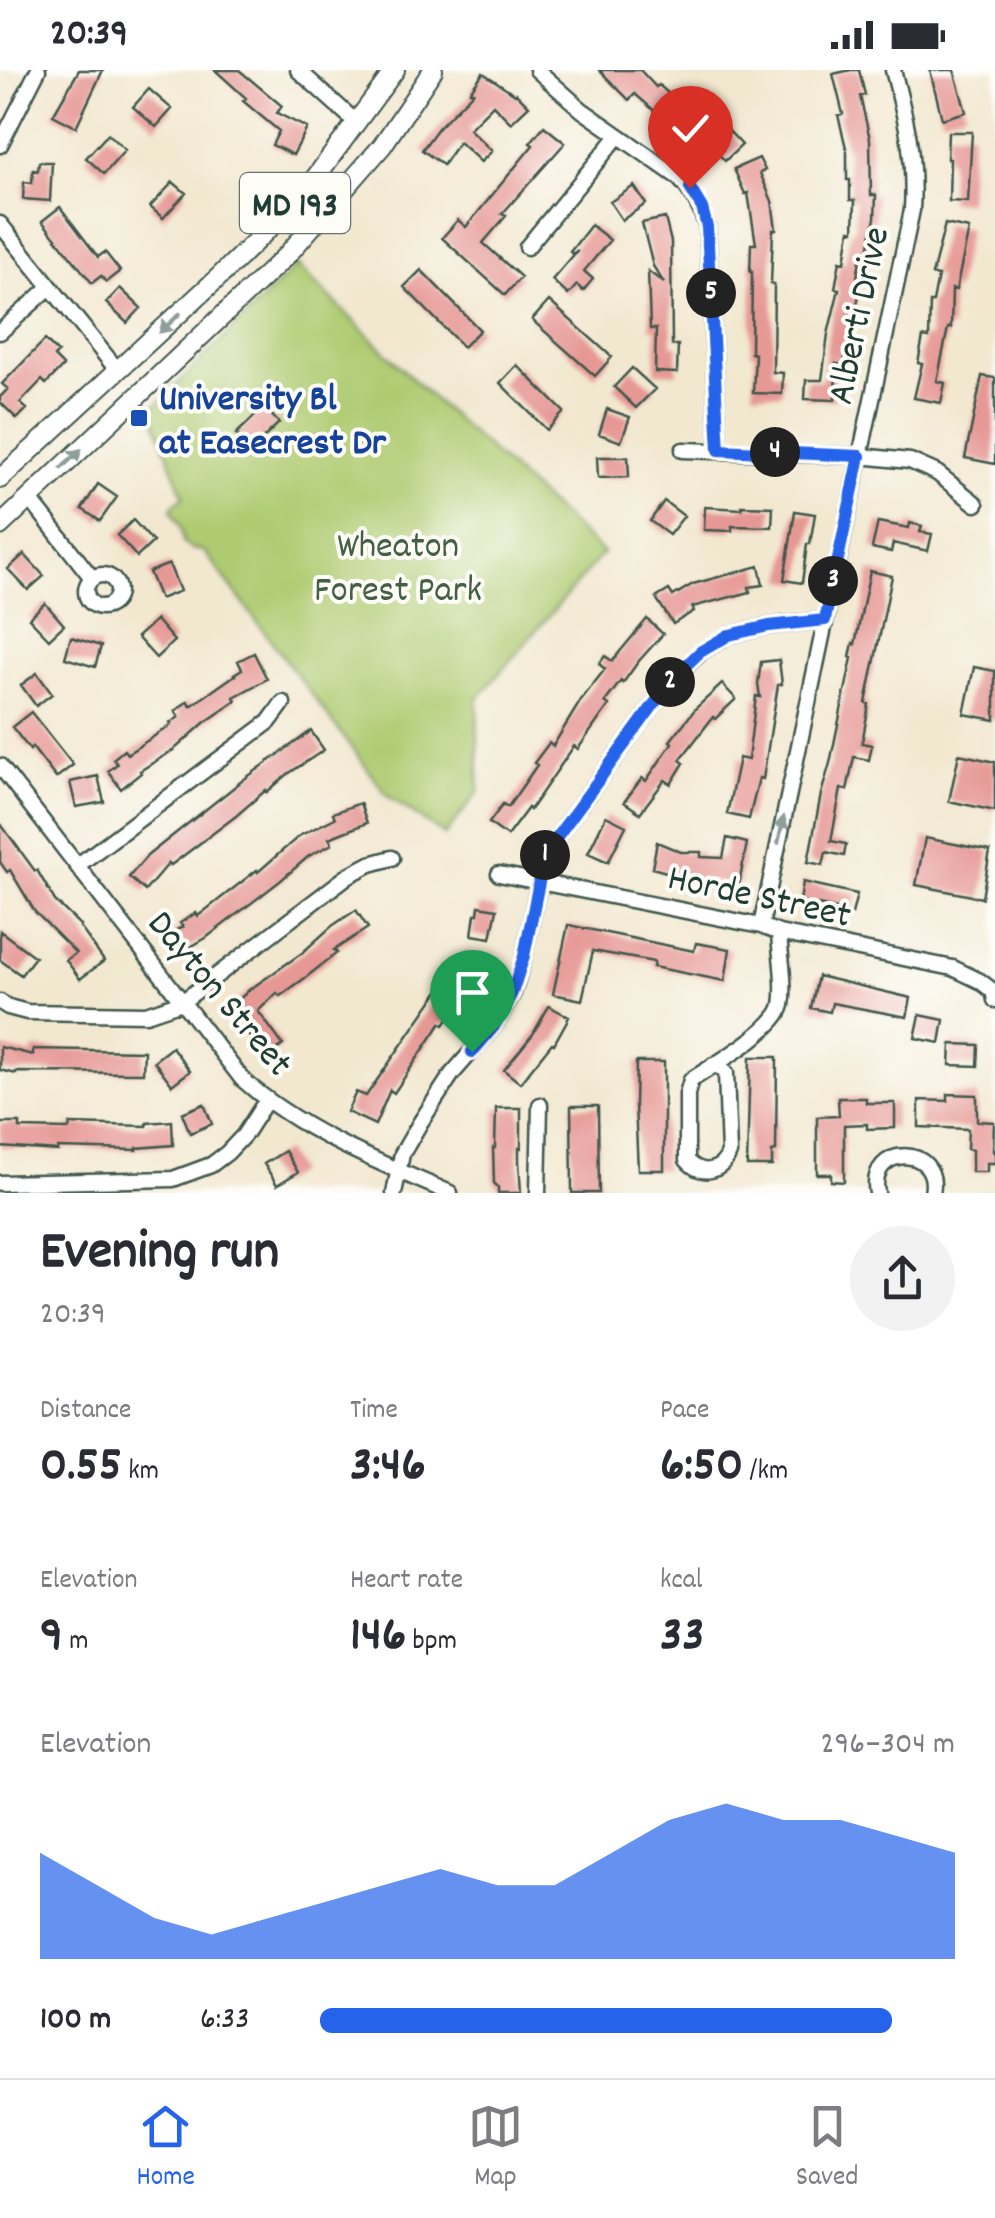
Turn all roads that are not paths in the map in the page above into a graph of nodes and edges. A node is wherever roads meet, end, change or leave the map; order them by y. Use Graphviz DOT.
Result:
graph roads {
  1 [pos="38,70"];
  2 [pos="298,70"];
  3 [pos="395,70"];
  4 [pos="432,70"];
  5 [pos="537,70"];
  6 [pos="894,70"];
  7 [pos="357,123"];
  8 [pos="618,136"];
  9 [pos="0,145"];
  10 [pos="0,224"];
  11 [pos="527,247"];
  12 [pos="50,287"];
  13 [pos="0,332"];
  14 [pos="118,372"];
  15 [pos="683,450"];
  16 [pos="719,450"];
  17 [pos="860,456"];
  18 [pos="0,479"];
  19 [pos="30,499"];
  20 [pos="976,504"];
  21 [pos="0,526"];
  22 [pos="92,578"];
  23 [pos="825,620"];
  24 [pos="283,702"];
  25 [pos="0,766"];
  26 [pos="392,858"];
  27 [pos="78,864"];
  28 [pos="498,874"];
  29 [pos="538,881"];
  30 [pos="762,926"];
  31 [pos="779,933"];
  32 [pos="995,1000"];
  33 [pos="0,1002"];
  34 [pos="182,1002"];
  35 [pos="713,1065"];
  36 [pos="266,1101"];
  37 [pos="540,1105"];
  38 [pos="398,1170"];
  39 [pos="0,1183"];
  40 [pos="394,1193"];
  41 [pos="450,1193"];
  42 [pos="538,1193"];
  43 [pos="877,1193"];
  44 [pos="932,1193"];
  1 -- 9 [label="street"];
  2 -- 7 [label="street"];
  3 -- 7 [label="main road, MD 193"];
  19 -- 4 [label="main road, MD 193, one-way"];
  5 -- 8 [label="street"];
  6 -- 17 [label="street, Alberti Drive"];
  7 -- 14 [label="main road, MD 193, one-way"];
  8 -- 11 [label="street"];
  8 -- 16 [label="street"];
  10 -- 12 [label="street"];
  12 -- 13 [label="street"];
  12 -- 14 [label="street"];
  14 -- 18 [label="main road, MD 193"];
  15 -- 16 [label="street"];
  16 -- 17 [label="street"];
  17 -- 20 [label="street"];
  17 -- 23 [label="street, Alberti Drive"];
  19 -- 21 [label="main road, MD 193"];
  19 -- 22 [label="street"];
  23 -- 29 [label="street"];
  30 -- 23 [label="street, Alberti Drive, one-way"];
  24 -- 27 [label="street"];
  25 -- 27 [label="street, Dayton Street"];
  26 -- 34 [label="street"];
  27 -- 34 [label="street, Dayton Street"];
  28 -- 29 [label="street, Horde Street"];
  29 -- 30 [label="street, Horde Street"];
  29 -- 38 [label="street"];
  30 -- 31 [label="street, Horde Street"];
  31 -- 32 [label="street, Horde Street"];
  31 -- 35 [label="street"];
  33 -- 34 [label="street"];
  34 -- 36 [label="street, Dayton Street"];
  35 -- 35 [label="street"];
  36 -- 38 [label="street, Dayton Street"];
  36 -- 39 [label="street"];
  37 -- 42 [label="street"];
  38 -- 40 [label="street"];
  38 -- 41 [label="street, Dayton Street"];
  43 -- 44 [label="street"];
}
